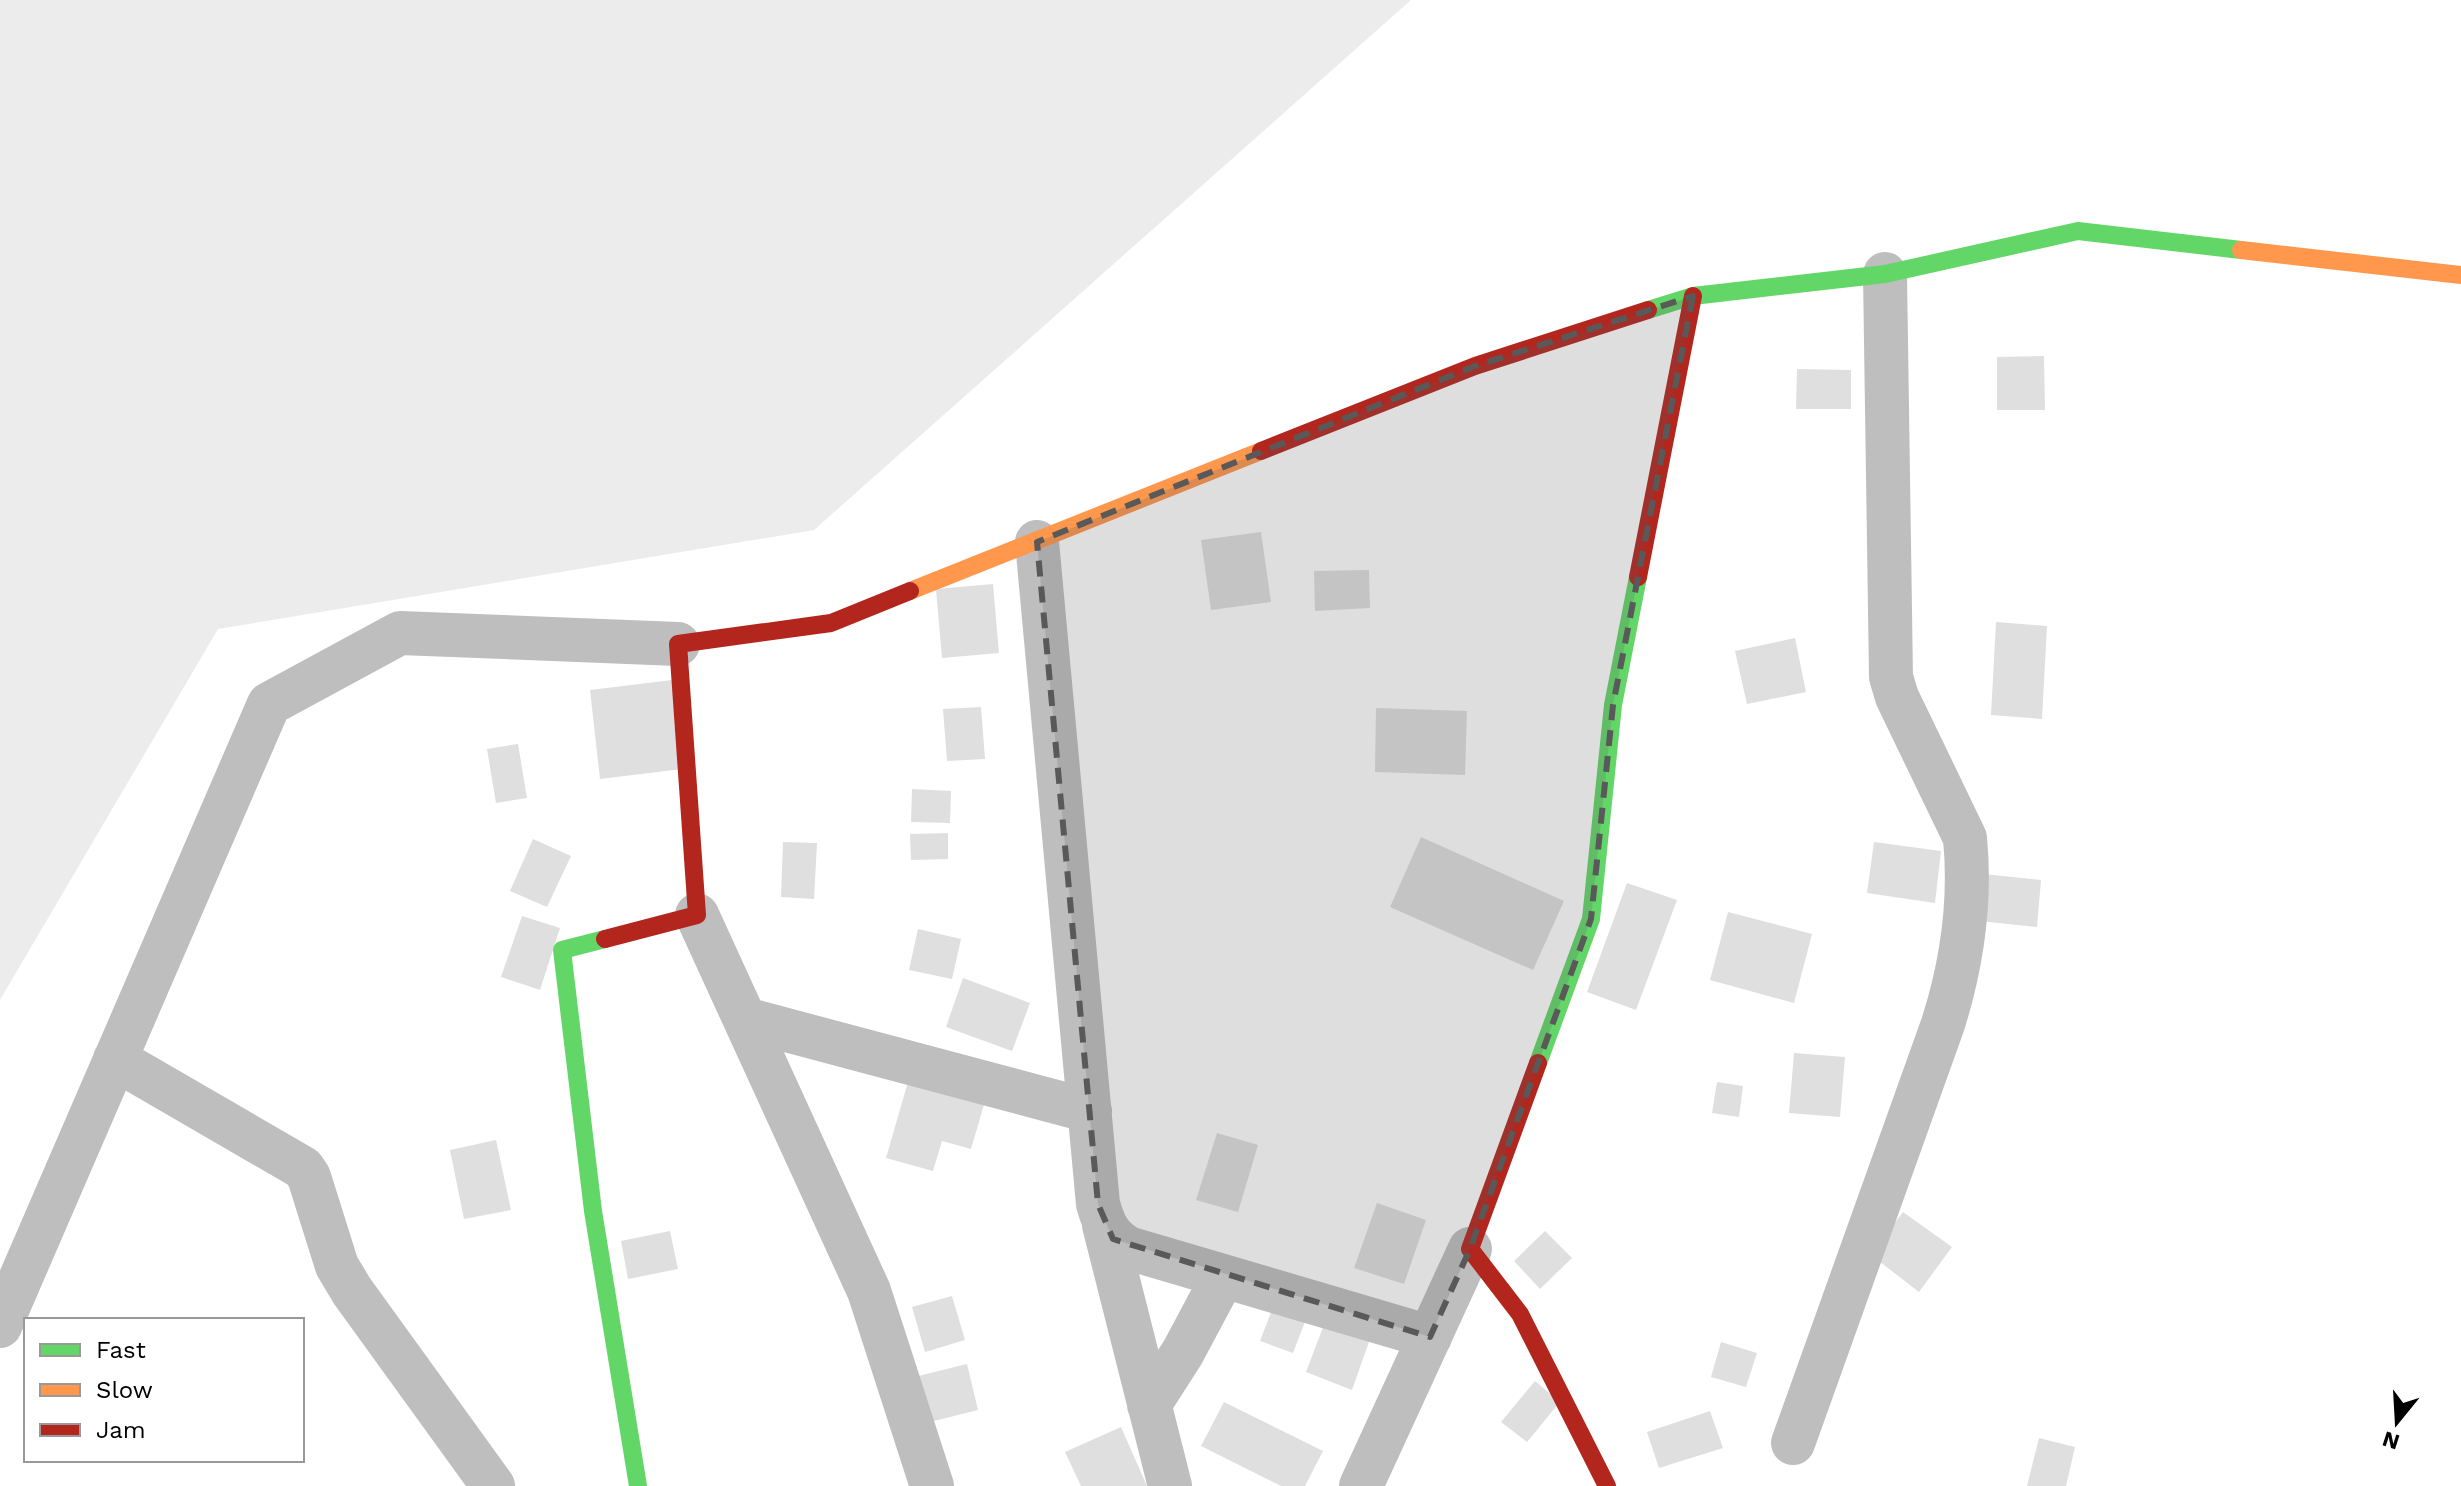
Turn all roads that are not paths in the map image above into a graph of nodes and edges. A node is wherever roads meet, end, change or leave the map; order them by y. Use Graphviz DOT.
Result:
graph roads {
  1 [pos="1885,274"];
  2 [pos="2461,275"];
  3 [pos="1693,296"];
  4 [pos="1037,542"];
  5 [pos="678,644"];
  6 [pos="697,915"];
  7 [pos="745,1019"];
  8 [pos="115,1059"];
  9 [pos="1090,1111"];
  10 [pos="1104,1225"];
  11 [pos="1470,1249"];
  12 [pos="1223,1277"];
  13 [pos="0,1326"];
  14 [pos="1430,1337"];
  15 [pos="1149,1405"];
  16 [pos="1793,1443"];
  17 [pos="493,1486"];
  18 [pos="638,1486"];
  19 [pos="932,1486"];
  20 [pos="1170,1486"];
  21 [pos="1361,1486"];
  22 [pos="1607,1486"];
  1 -- 2 [label="street"];
  1 -- 3 [label="street"];
  1 -- 16 [label="street"];
  3 -- 4 [label="street"];
  3 -- 11 [label="street"];
  4 -- 5 [label="street"];
  4 -- 9 [label="street"];
  5 -- 6 [label="street"];
  5 -- 8 [label="street"];
  6 -- 7 [label="street"];
  6 -- 18 [label="street"];
  7 -- 9 [label="street"];
  7 -- 19 [label="street"];
  8 -- 13 [label="street"];
  8 -- 17 [label="street"];
  9 -- 10 [label="street"];
  10 -- 12 [label="street"];
  10 -- 15 [label="street"];
  11 -- 14 [label="street"];
  11 -- 22 [label="street"];
  12 -- 14 [label="street"];
  12 -- 15 [label="street"];
  14 -- 21 [label="street"];
  15 -- 20 [label="street"];
}
